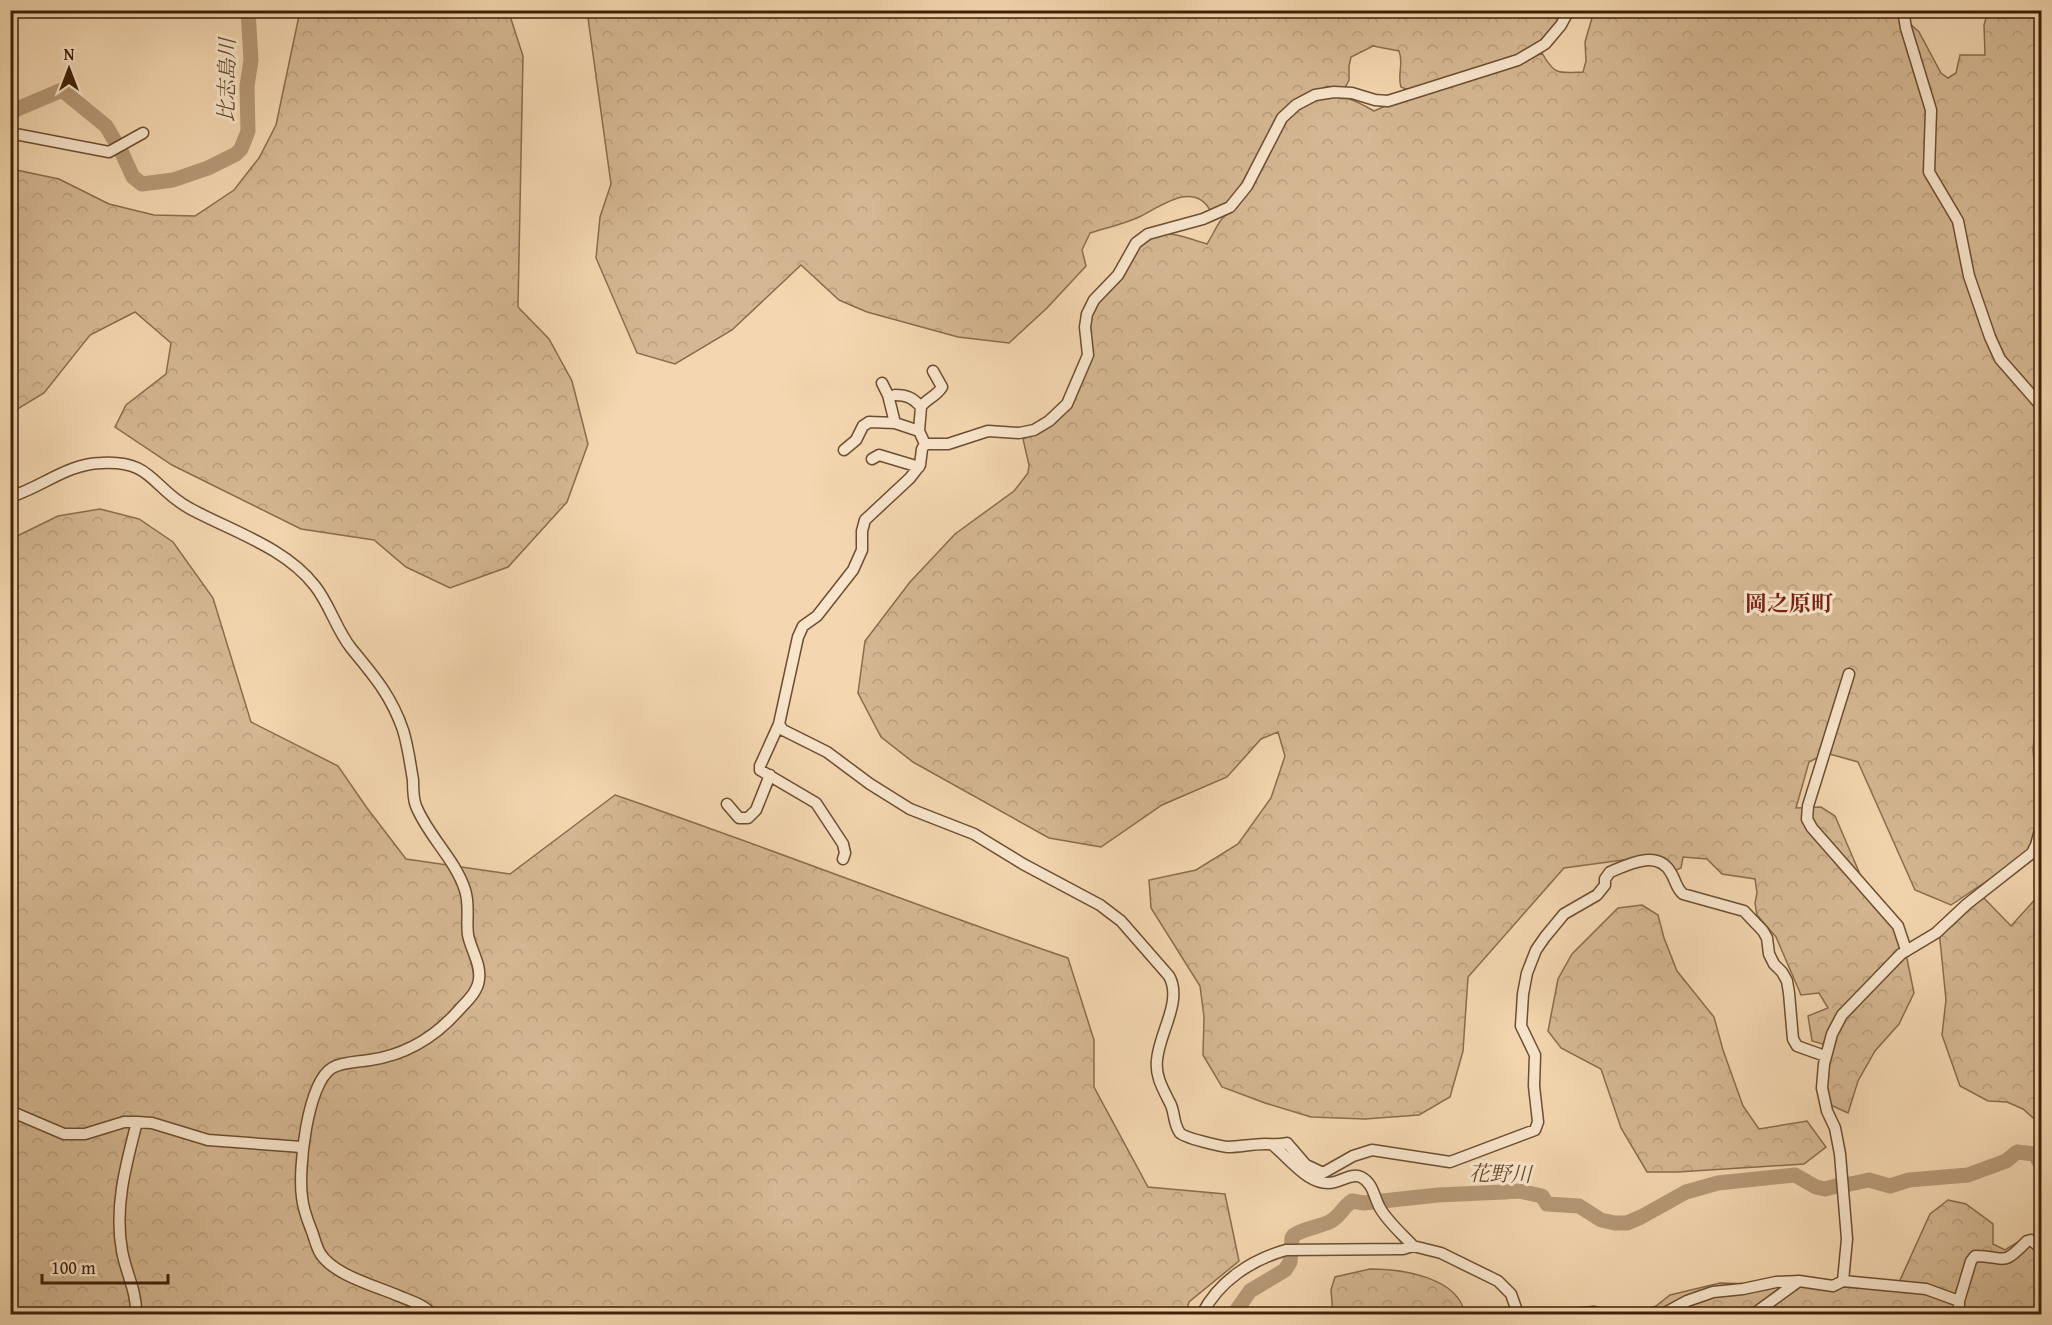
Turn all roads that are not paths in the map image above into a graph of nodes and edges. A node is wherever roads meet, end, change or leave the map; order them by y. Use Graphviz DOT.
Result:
graph roads {
  1 [pos="1569,10"];
  2 [pos="1903,10"];
  3 [pos="143,132"];
  4 [pos="10,133"];
  5 [pos="933,371"];
  6 [pos="882,383"];
  7 [pos="895,395"];
  8 [pos="921,407"];
  9 [pos="2042,407"];
  10 [pos="895,423"];
  11 [pos="919,431"];
  12 [pos="925,444"];
  13 [pos="844,450"];
  14 [pos="872,459"];
  15 [pos="919,467"];
  16 [pos="10,497"];
  17 [pos="1850,674"];
  18 [pos="779,724"];
  19 [pos="770,775"];
  20 [pos="727,804"];
  21 [pos="2042,823"];
  22 [pos="843,860"];
  23 [pos="1906,950"];
  24 [pos="1825,1056"];
  25 [pos="10,1111"];
  26 [pos="137,1122"];
  27 [pos="1274,1146"];
  28 [pos="302,1147"];
  29 [pos="1413,1246"];
  30 [pos="2042,1249"];
  31 [pos="1799,1281"];
  32 [pos="1843,1281"];
  33 [pos="1959,1301"];
  34 [pos="136,1314"];
  35 [pos="432,1314"];
  36 [pos="1202,1314"];
  37 [pos="1518,1314"];
  38 [pos="1570,1314"];
  39 [pos="1602,1314"];
  40 [pos="1664,1314"];
  41 [pos="1749,1314"];
  42 [pos="1959,1314"];
  1 -- 12 [label="street"];
  2 -- 9 [label="street"];
  3 -- 4 [label="street"];
  5 -- 8 [label="street"];
  6 -- 10 [label="street"];
  7 -- 8 [label="street"];
  8 -- 11 [label="street"];
  10 -- 11 [label="street"];
  10 -- 13 [label="street"];
  11 -- 12 [label="street"];
  12 -- 15 [label="street"];
  14 -- 15 [label="street"];
  15 -- 18 [label="street"];
  16 -- 28 [label="street"];
  17 -- 23 [label="street"];
  18 -- 19 [label="street"];
  18 -- 27 [label="street"];
  19 -- 20 [label="street"];
  19 -- 22 [label="street"];
  21 -- 23 [label="street"];
  23 -- 24 [label="street"];
  24 -- 27 [label="street"];
  24 -- 32 [label="street"];
  25 -- 26 [label="street"];
  26 -- 28 [label="street"];
  26 -- 34 [label="street"];
  27 -- 29 [label="street"];
  28 -- 35 [label="street"];
  29 -- 36 [label="street"];
  29 -- 37 [label="street"];
  30 -- 33 [label="street"];
  31 -- 32 [label="street"];
  31 -- 40 [label="street"];
  31 -- 41 [label="street"];
  32 -- 33 [label="street"];
  33 -- 42 [label="street"];
  38 -- 39 [label="street"];
}
